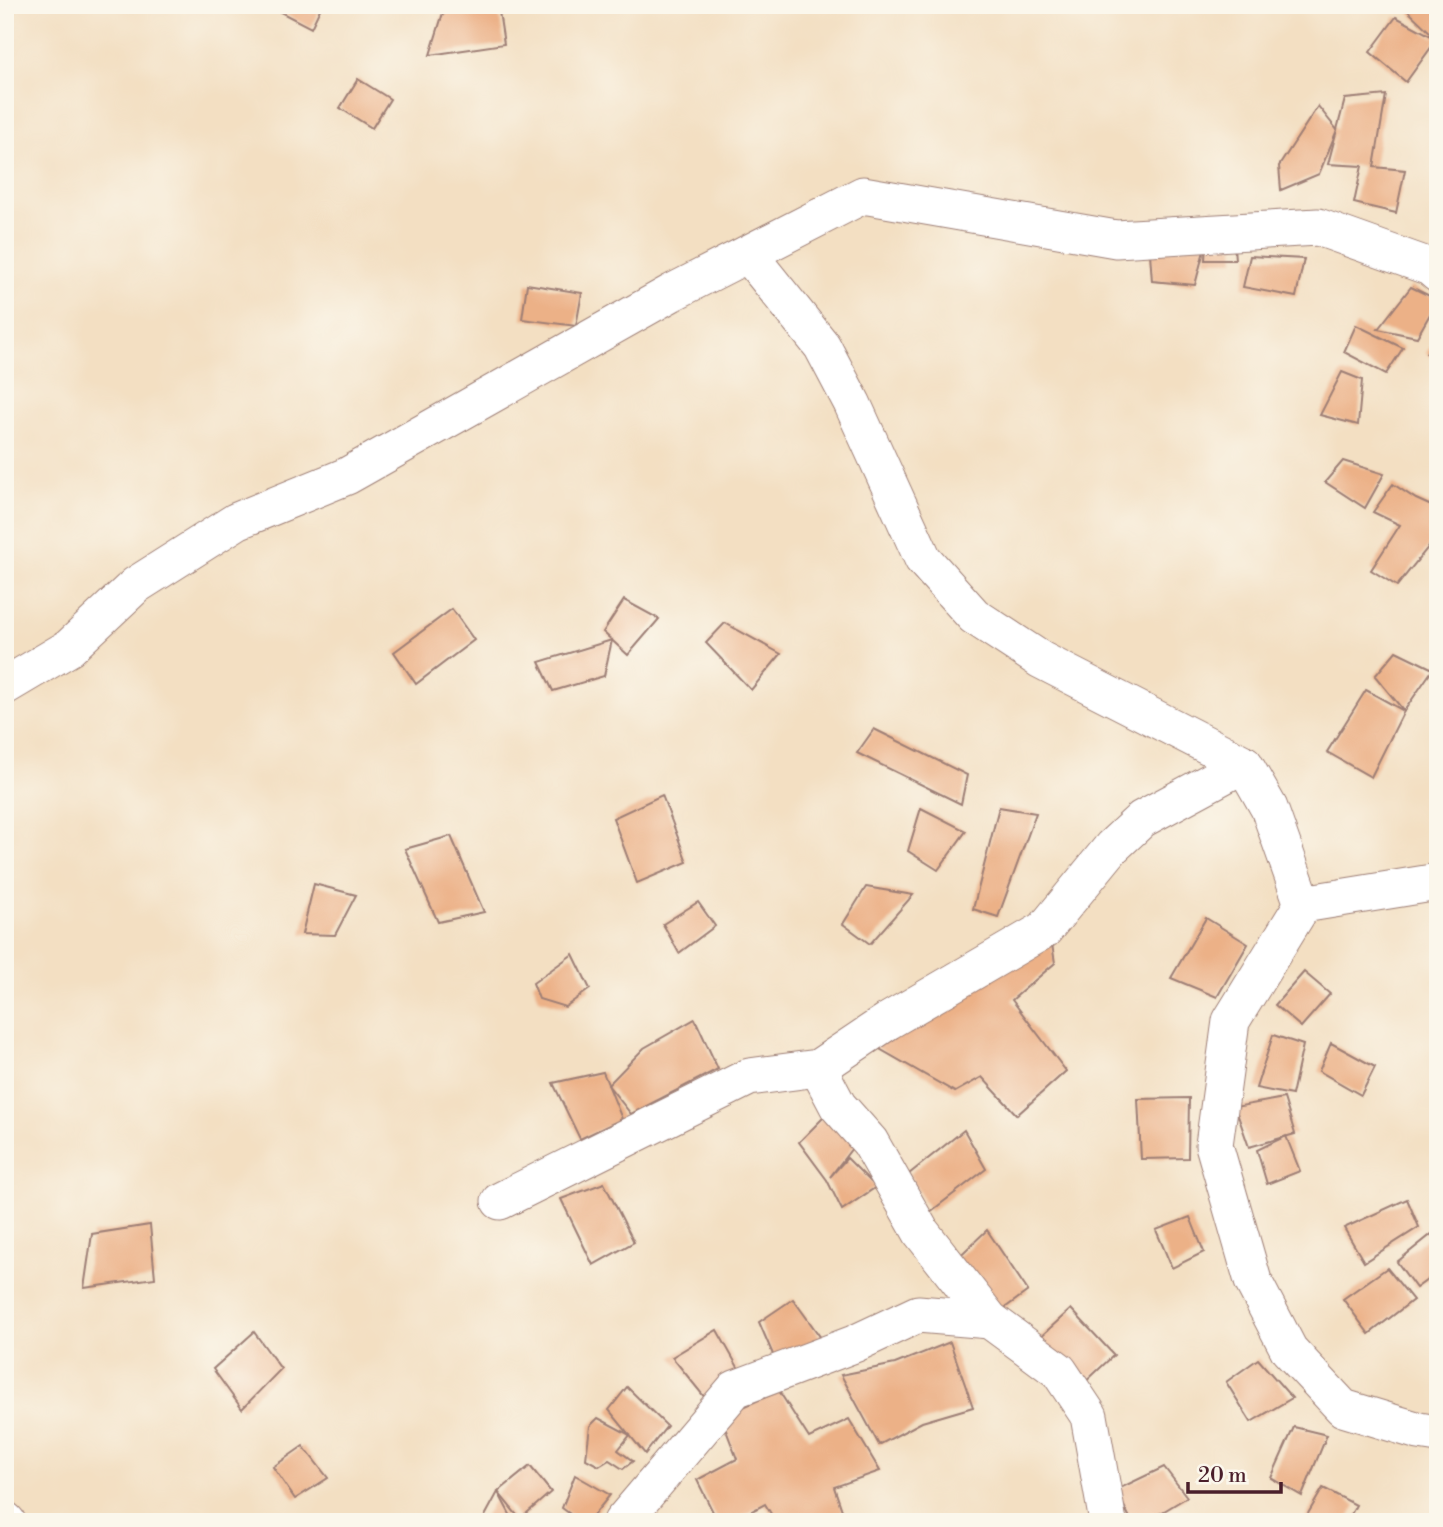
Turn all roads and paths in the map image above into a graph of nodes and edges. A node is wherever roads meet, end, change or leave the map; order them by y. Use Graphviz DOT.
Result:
graph roads {
  1 [pos="748,254"];
  2 [pos="1438,274"];
  3 [pos="69,648"];
  4 [pos="5,663"];
  5 [pos="5,686"];
  6 [pos="1244,764"];
  7 [pos="1438,882"];
  8 [pos="1303,904"];
  9 [pos="818,1068"];
  10 [pos="500,1201"];
  11 [pos="990,1320"];
  12 [pos="1438,1434"];
  13 [pos="622,1522"];
  14 [pos="1108,1522"];
  1 -- 2 [label="street"];
  1 -- 3 [label="street"];
  1 -- 6 [label="street"];
  3 -- 4 [label="street"];
  3 -- 5 [label="street"];
  6 -- 8 [label="street"];
  6 -- 9 [label="street"];
  7 -- 8 [label="street"];
  8 -- 12 [label="street"];
  9 -- 10 [label="street"];
  9 -- 11 [label="street"];
  11 -- 13 [label="street"];
  11 -- 14 [label="street"];
}
